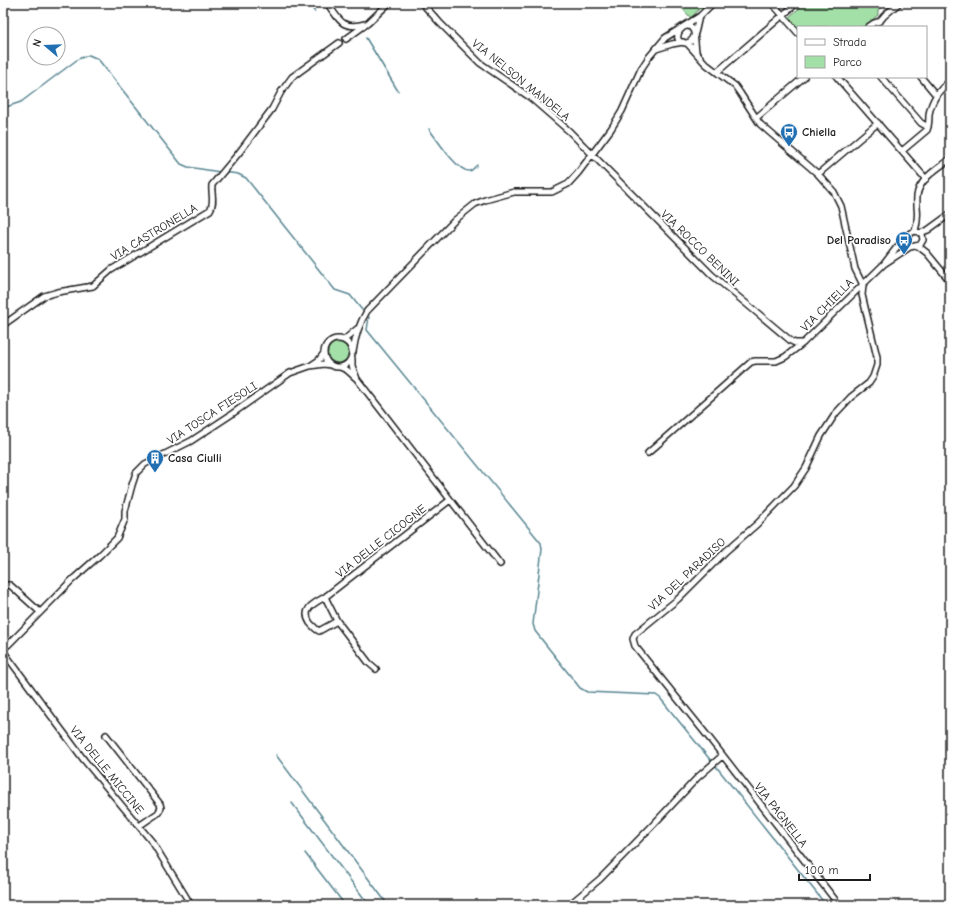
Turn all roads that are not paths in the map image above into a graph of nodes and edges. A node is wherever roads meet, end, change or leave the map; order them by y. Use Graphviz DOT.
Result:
graph roads {
  1 [pos="328,3"];
  2 [pos="389,3"];
  3 [pos="422,3"];
  4 [pos="713,3"];
  5 [pos="772,3"];
  6 [pos="797,3"];
  7 [pos="899,3"];
  8 [pos="783,15"];
  9 [pos="699,16"];
  10 [pos="368,23"];
  11 [pos="881,24"];
  12 [pos="870,26"];
  13 [pos="682,28"];
  14 [pos="797,32"];
  15 [pos="694,37"];
  16 [pos="346,39"];
  17 [pos="339,43"];
  18 [pos="685,43"];
  19 [pos="655,50"];
  20 [pos="696,51"];
  21 [pos="717,72"];
  22 [pos="803,78"];
  23 [pos="838,78"];
  24 [pos="882,78"];
  25 [pos="922,78"];
  26 [pos="950,81"];
  27 [pos="936,95"];
  28 [pos="756,118"];
  29 [pos="878,123"];
  30 [pos="928,127"];
  31 [pos="902,151"];
  32 [pos="592,155"];
  33 [pos="950,158"];
  34 [pos="818,174"];
  35 [pos="926,179"];
  36 [pos="950,214"];
  37 [pos="918,232"];
  38 [pos="908,237"];
  39 [pos="918,245"];
  40 [pos="884,264"];
  41 [pos="950,281"];
  42 [pos="863,285"];
  43 [pos="3,325"];
  44 [pos="358,329"];
  45 [pos="344,340"];
  46 [pos="803,343"];
  47 [pos="324,352"];
  48 [pos="352,355"];
  49 [pos="310,366"];
  50 [pos="331,366"];
  51 [pos="339,367"];
  52 [pos="357,379"];
  53 [pos="648,453"];
  54 [pos="450,500"];
  55 [pos="500,564"];
  56 [pos="3,588"];
  57 [pos="325,597"];
  58 [pos="40,612"];
  59 [pos="337,621"];
  60 [pos="3,646"];
  61 [pos="3,651"];
  62 [pos="376,669"];
  63 [pos="106,735"];
  64 [pos="722,756"];
  65 [pos="139,826"];
  66 [pos="191,905"];
  67 [pos="569,905"];
  68 [pos="839,905"];
  1 -- 10 [label="street"];
  2 -- 10 [label="street"];
  3 -- 32 [label="street, VIA NELSON MANDELA"];
  4 -- 9 [label="street, VIA TOSCA FIESOLI"];
  5 -- 8 [label="street"];
  6 -- 8 [label="street"];
  7 -- 11 [label="street"];
  8 -- 14 [label="street"];
  8 -- 21 [label="street"];
  9 -- 13 [label="street, VIA TOSCA FIESOLI"];
  9 -- 15 [label="street"];
  10 -- 16 [label="street"];
  11 -- 12 [label="street"];
  13 -- 15 [label="street"];
  13 -- 18 [label="street"];
  13 -- 19 [label="street, VIA TOSCA FIESOLI"];
  15 -- 18 [label="street"];
  15 -- 20 [label="street"];
  17 -- 43 [label="street, VIA CASTRONELLA"];
  18 -- 19 [label="street"];
  18 -- 20 [label="street, VIA CHIELLA"];
  19 -- 32 [label="street, VIA TOSCA FIESOLI"];
  20 -- 21 [label="street, VIA CHIELLA"];
  21 -- 28 [label="street, VIA CHIELLA"];
  22 -- 28 [label="street"];
  23 -- 29 [label="street"];
  24 -- 30 [label="street"];
  25 -- 27 [label="street"];
  26 -- 27 [label="street"];
  27 -- 30 [label="street"];
  28 -- 34 [label="street, VIA CHIELLA"];
  29 -- 31 [label="street"];
  29 -- 34 [label="street"];
  30 -- 31 [label="street"];
  31 -- 35 [label="street"];
  32 -- 44 [label="street, VIA TOSCA FIESOLI"];
  32 -- 46 [label="street, VIA ROCCO BENINI"];
  33 -- 35 [label="street"];
  34 -- 42 [label="street, VIA CHIELLA"];
  35 -- 37 [label="street"];
  36 -- 37 [label="street"];
  37 -- 38 [label="street"];
  37 -- 39 [label="street"];
  38 -- 39 [label="street"];
  38 -- 40 [label="street"];
  39 -- 40 [label="street"];
  39 -- 41 [label="street"];
  40 -- 42 [label="street"];
  42 -- 46 [label="street, VIA CHIELLA"];
  42 -- 64 [label="street, VIA DEL PARADISO"];
  44 -- 45 [label="street, VIA TOSCA FIESOLI"];
  44 -- 48 [label="street, VIA TOSCA FIESOLI"];
  45 -- 47 [label="street, VIA TOSCA FIESOLI"];
  45 -- 48 [label="street"];
  46 -- 53 [label="street, VIA CHIELLA"];
  47 -- 49 [label="street, VIA TOSCA FIESOLI"];
  47 -- 50 [label="street"];
  48 -- 51 [label="street"];
  48 -- 52 [label="street"];
  49 -- 50 [label="street, VIA TOSCA FIESOLI"];
  49 -- 58 [label="street, VIA TOSCA FIESOLI"];
  50 -- 51 [label="street, VIA TOSCA FIESOLI"];
  51 -- 52 [label="street"];
  52 -- 54 [label="street"];
  54 -- 55 [label="street"];
  54 -- 57 [label="street, VIA DELLE CICOGNE"];
  56 -- 58 [label="street"];
  57 -- 59 [label="street"];
  57 -- 59 [label="street, VIA DELLE CICOGNE"];
  58 -- 60 [label="street, VIA TOSCA FIESOLI"];
  59 -- 62 [label="street"];
  61 -- 65 [label="street, VIA DELLE MICCINE"];
  63 -- 65 [label="street"];
  64 -- 67 [label="street"];
  64 -- 68 [label="street, VIA PAGNELLA"];
  65 -- 66 [label="street, VIA DELLE MICCINE"];
}
